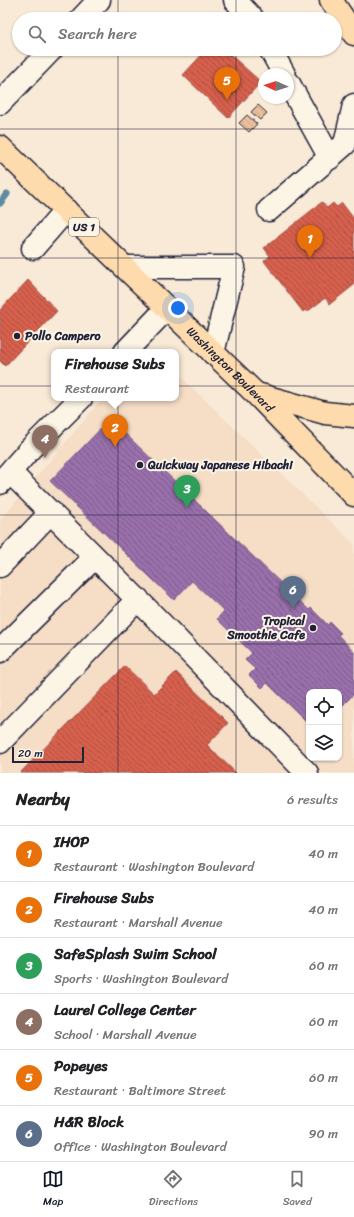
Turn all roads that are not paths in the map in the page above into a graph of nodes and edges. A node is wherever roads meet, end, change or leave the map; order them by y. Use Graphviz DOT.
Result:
graph roads {
  1 [pos="99,0"];
  2 [pos="235,0"];
  3 [pos="331,0"];
  4 [pos="88,12"];
  5 [pos="247,12"];
  6 [pos="339,12"];
  7 [pos="342,16"];
  8 [pos="354,34"];
  9 [pos="45,56"];
  10 [pos="274,56"];
  11 [pos="281,68"];
  12 [pos="294,89"];
  13 [pos="0,103"];
  14 [pos="354,105"];
  15 [pos="0,146"];
  16 [pos="343,150"];
  17 [pos="66,210"];
  18 [pos="269,210"];
  19 [pos="33,248"];
  20 [pos="125,267"];
  21 [pos="167,308"];
  22 [pos="129,349"];
  23 [pos="213,354"];
  24 [pos="256,394"];
  25 [pos="78,401"];
  26 [pos="354,416"];
  27 [pos="5,477"];
  28 [pos="354,495"];
  29 [pos="51,512"];
  30 [pos="95,557"];
  31 [pos="0,566"];
  32 [pos="138,599"];
  33 [pos="0,651"];
  34 [pos="0,742"];
  35 [pos="307,773"];
  1 -- 4 [label="street"];
  2 -- 5 [label="street"];
  3 -- 6 [label="main road"];
  7 -- 8 [label="main road"];
  9 -- 13 [label="street"];
  10 -- 11 [label="street"];
  12 -- 16 [label="street"];
  14 -- 16 [label="street"];
  15 -- 17 [label="main road, Washington Boulevard / US 1"];
  16 -- 18 [label="street"];
  17 -- 19 [label="street"];
  17 -- 20 [label="main road, Washington Boulevard / US 1"];
  20 -- 21 [label="main road, Washington Boulevard / US 1"];
  20 -- 23 [label="street"];
  21 -- 22 [label="street"];
  21 -- 23 [label="main road, Washington Boulevard / US 1"];
  23 -- 24 [label="main road, Washington Boulevard / US 1"];
  24 -- 26 [label="main road"];
  24 -- 28 [label="main road, Washington Boulevard / US 1"];
  25 -- 27 [label="street"];
  27 -- 29 [label="street"];
  29 -- 30 [label="street"];
  29 -- 31 [label="street"];
  30 -- 32 [label="street"];
  30 -- 33 [label="street"];
  32 -- 34 [label="street"];
  32 -- 35 [label="street"];
}
